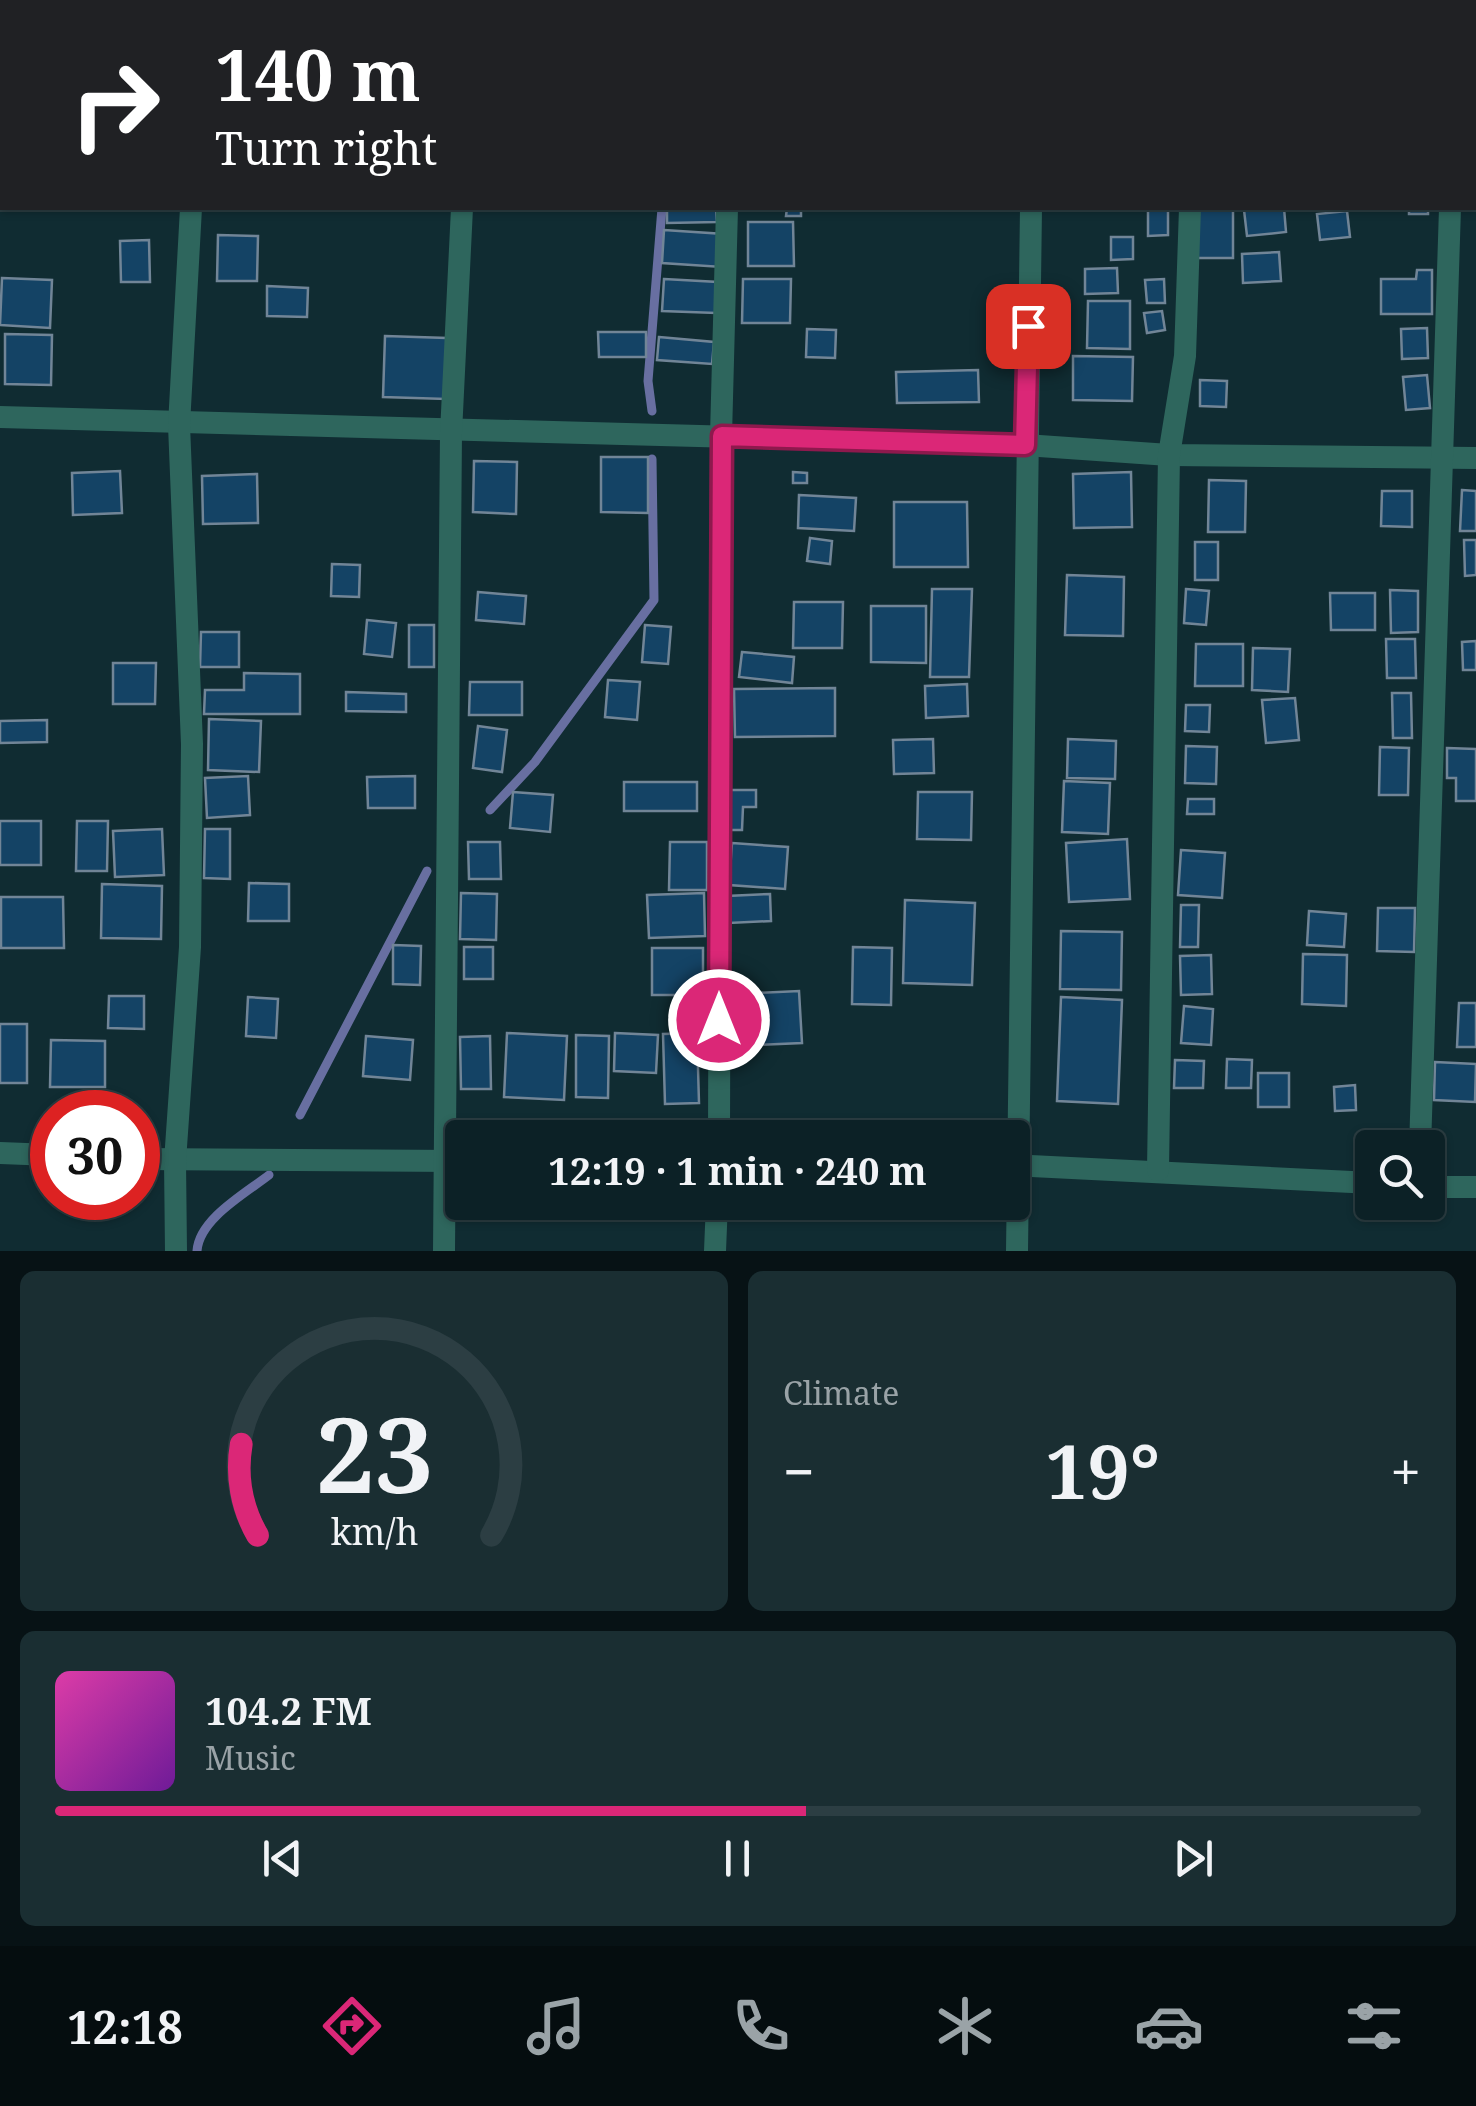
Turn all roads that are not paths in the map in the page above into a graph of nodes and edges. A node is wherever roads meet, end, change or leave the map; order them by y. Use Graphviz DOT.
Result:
graph roads {
  1 [pos="191,210"];
  2 [pos="462,210"];
  3 [pos="728,210"];
  4 [pos="1031,210"];
  5 [pos="1190,210"];
  6 [pos="1450,210"];
  7 [pos="0,417"];
  8 [pos="179,426"];
  9 [pos="452,433"];
  10 [pos="722,436"];
  11 [pos="1025,445"];
  12 [pos="1169,455"];
  13 [pos="1442,457"];
  14 [pos="1476,458"];
  15 [pos="455,1120"];
  16 [pos="719,1120"];
  17 [pos="1016,1120"];
  18 [pos="1421,1130"];
  19 [pos="0,1153"];
  20 [pos="30,1154"];
  21 [pos="160,1160"];
  22 [pos="175,1161"];
  23 [pos="445,1162"];
  24 [pos="1030,1166"];
  25 [pos="1158,1170"];
  26 [pos="1355,1183"];
  27 [pos="1445,1186"];
  28 [pos="1476,1187"];
  29 [pos="448,1220"];
  30 [pos="717,1220"];
  31 [pos="1016,1220"];
  32 [pos="176,1251"];
  33 [pos="444,1251"];
  34 [pos="716,1251"];
  35 [pos="1017,1251"];
  1 -- 8 [label="street"];
  2 -- 9 [label="street"];
  3 -- 10 [label="street"];
  4 -- 11 [label="street"];
  5 -- 12 [label="street"];
  6 -- 13 [label="street"];
  7 -- 8 [label="street"];
  8 -- 9 [label="street"];
  8 -- 22 [label="street"];
  9 -- 10 [label="street"];
  9 -- 15 [label="street"];
  10 -- 11 [label="street"];
  10 -- 16 [label="street"];
  11 -- 12 [label="street"];
  11 -- 17 [label="street"];
  12 -- 13 [label="street"];
  12 -- 25 [label="street"];
  13 -- 14 [label="street"];
  13 -- 18 [label="street"];
  19 -- 20 [label="street"];
  21 -- 22 [label="street"];
  22 -- 23 [label="street"];
  22 -- 32 [label="street"];
  24 -- 25 [label="street"];
  25 -- 26 [label="street"];
  27 -- 28 [label="street"];
  29 -- 33 [label="street"];
  30 -- 34 [label="street"];
  31 -- 35 [label="street"];
}
